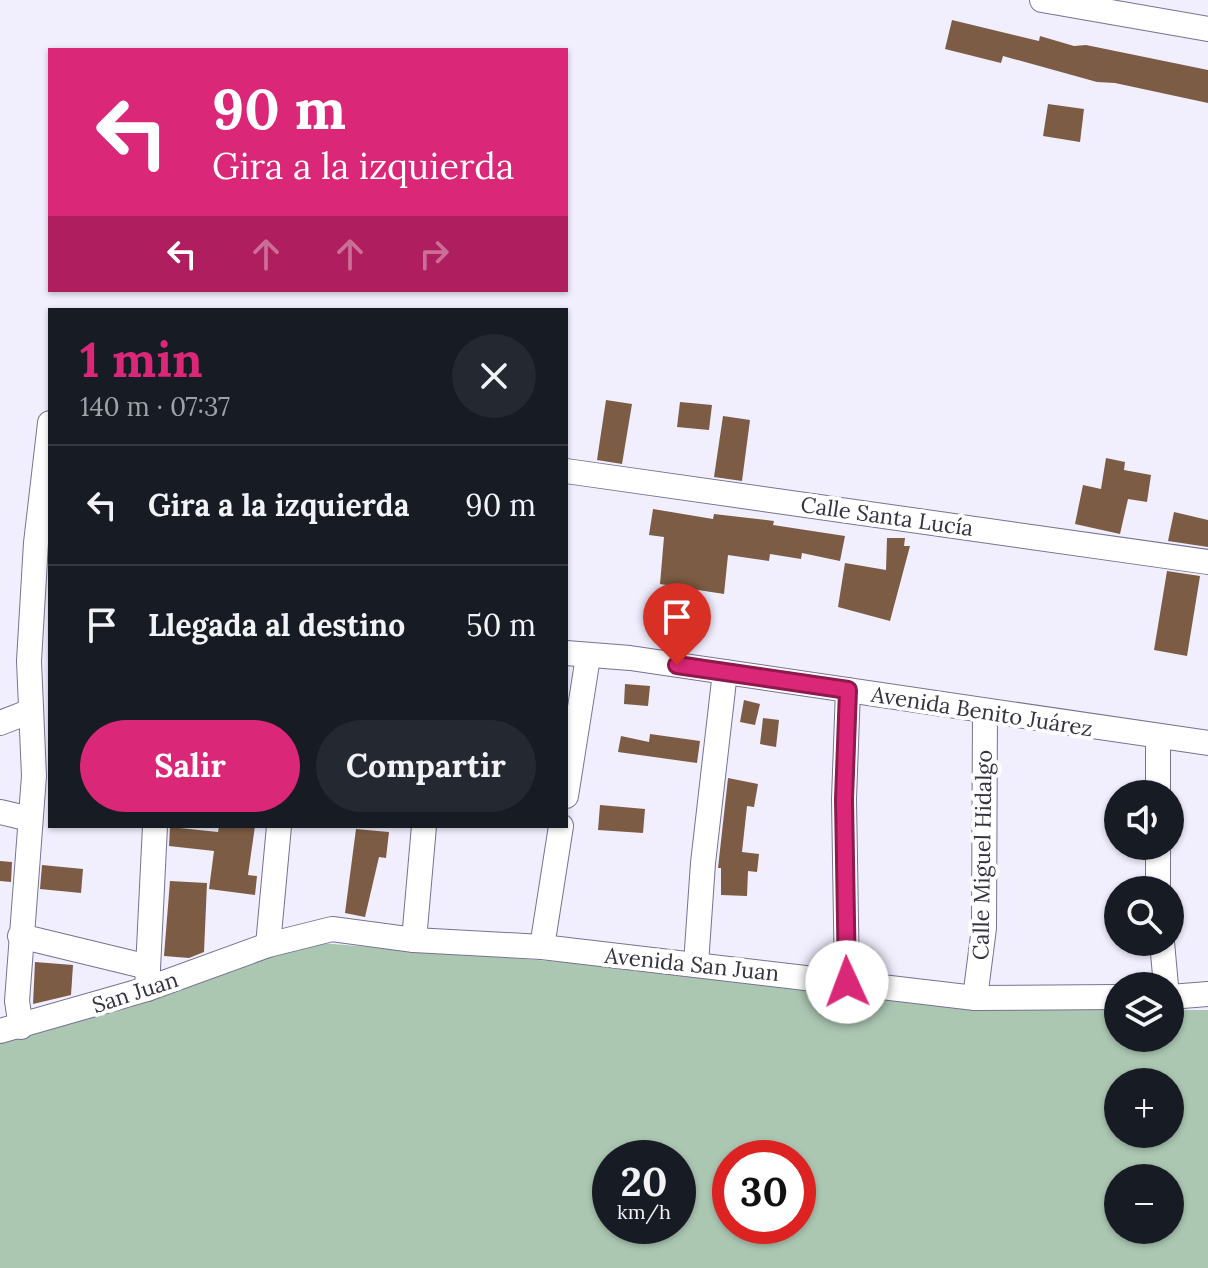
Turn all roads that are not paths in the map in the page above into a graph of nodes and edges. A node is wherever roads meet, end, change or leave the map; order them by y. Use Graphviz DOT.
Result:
graph roads {
  1 [pos="1042,0"];
  2 [pos="1208,29"];
  3 [pos="48,441"];
  4 [pos="568,471"];
  5 [pos="1208,562"];
  6 [pos="577,655"];
  7 [pos="725,672"];
  8 [pos="848,690"];
  9 [pos="31,711"];
  10 [pos="985,711"];
  11 [pos="0,723"];
  12 [pos="1158,738"];
  13 [pos="1208,743"];
  14 [pos="568,770"];
  15 [pos="1158,780"];
  16 [pos="0,812"];
  17 [pos="30,819"];
  18 [pos="155,828"];
  19 [pos="279,828"];
  20 [pos="424,828"];
  21 [pos="561,828"];
  22 [pos="20,936"];
  23 [pos="414,940"];
  24 [pos="268,945"];
  25 [pos="542,947"];
  26 [pos="696,964"];
  27 [pos="148,978"];
  28 [pos="847,982"];
  29 [pos="1208,994"];
  30 [pos="1184,996"];
  31 [pos="1104,997"];
  32 [pos="975,998"];
  33 [pos="8,1001"];
  34 [pos="11,1029"];
  1 -- 2 [label="street"];
  3 -- 9 [label="street"];
  4 -- 5 [label="street, Calle Santa Lucía"];
  6 -- 7 [label="street, Avenida Benito Juárez"];
  6 -- 14 [label="street"];
  7 -- 8 [label="street, Avenida Benito Juárez"];
  7 -- 26 [label="street"];
  8 -- 10 [label="street, Avenida Benito Juárez"];
  8 -- 28 [label="street"];
  9 -- 11 [label="street"];
  9 -- 17 [label="street"];
  10 -- 12 [label="street, Avenida Benito Juárez"];
  10 -- 32 [label="street, Calle Miguel Hidalgo"];
  12 -- 13 [label="street, Avenida Benito Juárez"];
  12 -- 15 [label="street"];
  16 -- 17 [label="street"];
  17 -- 22 [label="street"];
  18 -- 27 [label="street"];
  19 -- 24 [label="street"];
  20 -- 23 [label="street"];
  21 -- 25 [label="street"];
  22 -- 27 [label="street"];
  22 -- 33 [label="street"];
  23 -- 24 [label="street, Avenida San Juan"];
  23 -- 25 [label="street, Avenida San Juan"];
  24 -- 27 [label="street, San Juan"];
  25 -- 26 [label="street, Avenida San Juan"];
  26 -- 28 [label="street, Avenida San Juan"];
  27 -- 34 [label="street, San Juan"];
  28 -- 32 [label="street, Avenida San Juan"];
  29 -- 30 [label="street"];
  31 -- 32 [label="street, Avenida San Juan"];
  33 -- 34 [label="street"];
}
